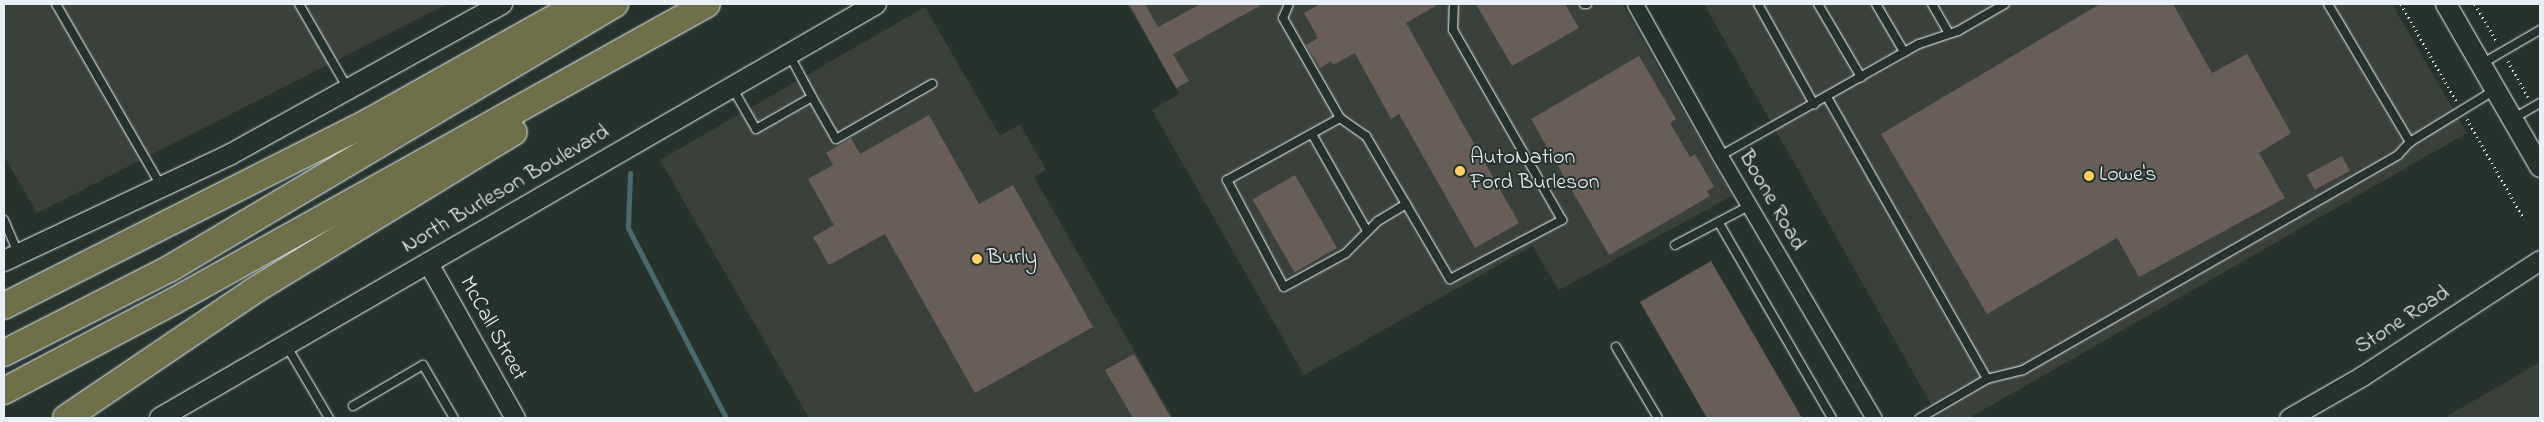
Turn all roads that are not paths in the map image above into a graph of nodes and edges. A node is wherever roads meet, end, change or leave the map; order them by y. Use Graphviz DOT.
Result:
graph roads {
  1 [pos="56,4"];
  2 [pos="298,4"];
  3 [pos="502,4"];
  4 [pos="578,4"];
  5 [pos="615,4"];
  6 [pos="707,4"];
  7 [pos="715,4"];
  8 [pos="876,4"];
  9 [pos="1289,4"];
  10 [pos="1454,4"];
  11 [pos="1635,4"];
  12 [pos="1758,4"];
  13 [pos="1818,4"];
  14 [pos="1876,4"];
  15 [pos="1932,4"];
  16 [pos="2005,4"];
  17 [pos="2328,4"];
  18 [pos="2446,4"];
  19 [pos="1991,7"];
  20 [pos="2540,30"];
  21 [pos="1949,33"];
  22 [pos="1904,52"];
  23 [pos="789,54"];
  24 [pos="2481,64"];
  25 [pos="1861,77"];
  26 [pos="932,84"];
  27 [pos="732,87"];
  28 [pos="348,89"];
  29 [pos="2496,90"];
  30 [pos="812,97"];
  31 [pos="1827,97"];
  32 [pos="2540,103"];
  33 [pos="1814,104"];
  34 [pos="1340,118"];
  35 [pos="2512,119"];
  36 [pos="1312,134"];
  37 [pos="2410,142"];
  38 [pos="1720,156"];
  39 [pos="2540,168"];
  40 [pos="161,187"];
  41 [pos="1406,204"];
  42 [pos="1749,206"];
  43 [pos="4,220"];
  44 [pos="1719,223"];
  45 [pos="1366,232"];
  46 [pos="1675,245"];
  47 [pos="11,258"];
  48 [pos="2540,260"];
  49 [pos="428,263"];
  50 [pos="4,306"];
  51 [pos="286,345"];
  52 [pos="1616,347"];
  53 [pos="4,353"];
  54 [pos="1987,379"];
  55 [pos="4,391"];
  56 [pos="353,406"];
  57 [pos="66,418"];
  58 [pos="160,418"];
  59 [pos="329,418"];
  60 [pos="454,418"];
  61 [pos="515,418"];
  62 [pos="1658,418"];
  63 [pos="1832,418"];
  64 [pos="1874,418"];
  65 [pos="1920,418"];
  66 [pos="2289,418"];
  1 -- 40 [label="lane"];
  2 -- 28 [label="lane"];
  3 -- 28 [label="main road"];
  4 -- 50 [label="highway"];
  5 -- 53 [label="highway"];
  6 -- 55 [label="highway"];
  7 -- 57 [label="highway"];
  8 -- 23 [label="main road, North Burleson Boulevard"];
  9 -- 34 [label="lane"];
  10 -- 41 [label="lane"];
  11 -- 38 [label="street, Boone Road"];
  12 -- 33 [label="lane"];
  13 -- 25 [label="lane"];
  14 -- 22 [label="lane"];
  15 -- 21 [label="lane"];
  16 -- 19 [label="lane"];
  17 -- 37 [label="lane"];
  18 -- 24 [label="main road"];
  19 -- 21 [label="lane"];
  20 -- 24 [label="lane"];
  21 -- 22 [label="lane"];
  22 -- 25 [label="lane"];
  23 -- 27 [label="main road, North Burleson Boulevard"];
  23 -- 30 [label="lane"];
  24 -- 29 [label="main road"];
  25 -- 31 [label="lane"];
  26 -- 30 [label="lane"];
  27 -- 30 [label="lane"];
  27 -- 49 [label="main road, North Burleson Boulevard"];
  28 -- 40 [label="main road"];
  29 -- 35 [label="main road"];
  29 -- 37 [label="lane"];
  31 -- 33 [label="lane"];
  31 -- 54 [label="lane"];
  32 -- 35 [label="lane"];
  33 -- 38 [label="lane"];
  34 -- 36 [label="lane"];
  34 -- 41 [label="lane"];
  35 -- 39 [label="main road"];
  36 -- 45 [label="lane"];
  36 -- 45 [label="lane"];
  37 -- 54 [label="lane"];
  38 -- 42 [label="street, Boone Road"];
  40 -- 47 [label="main road"];
  41 -- 45 [label="lane"];
  42 -- 44 [label="lane"];
  42 -- 64 [label="street, Boone Road"];
  43 -- 47 [label="lane"];
  44 -- 46 [label="lane"];
  44 -- 63 [label="lane"];
  48 -- 66 [label="street, Stone Road"];
  49 -- 51 [label="main road, North Burleson Boulevard"];
  49 -- 61 [label="street, McCall Street"];
  51 -- 58 [label="main road, North Burleson Boulevard"];
  51 -- 59 [label="lane"];
  52 -- 62 [label="lane"];
  54 -- 65 [label="lane"];
  56 -- 60 [label="lane"];
}
